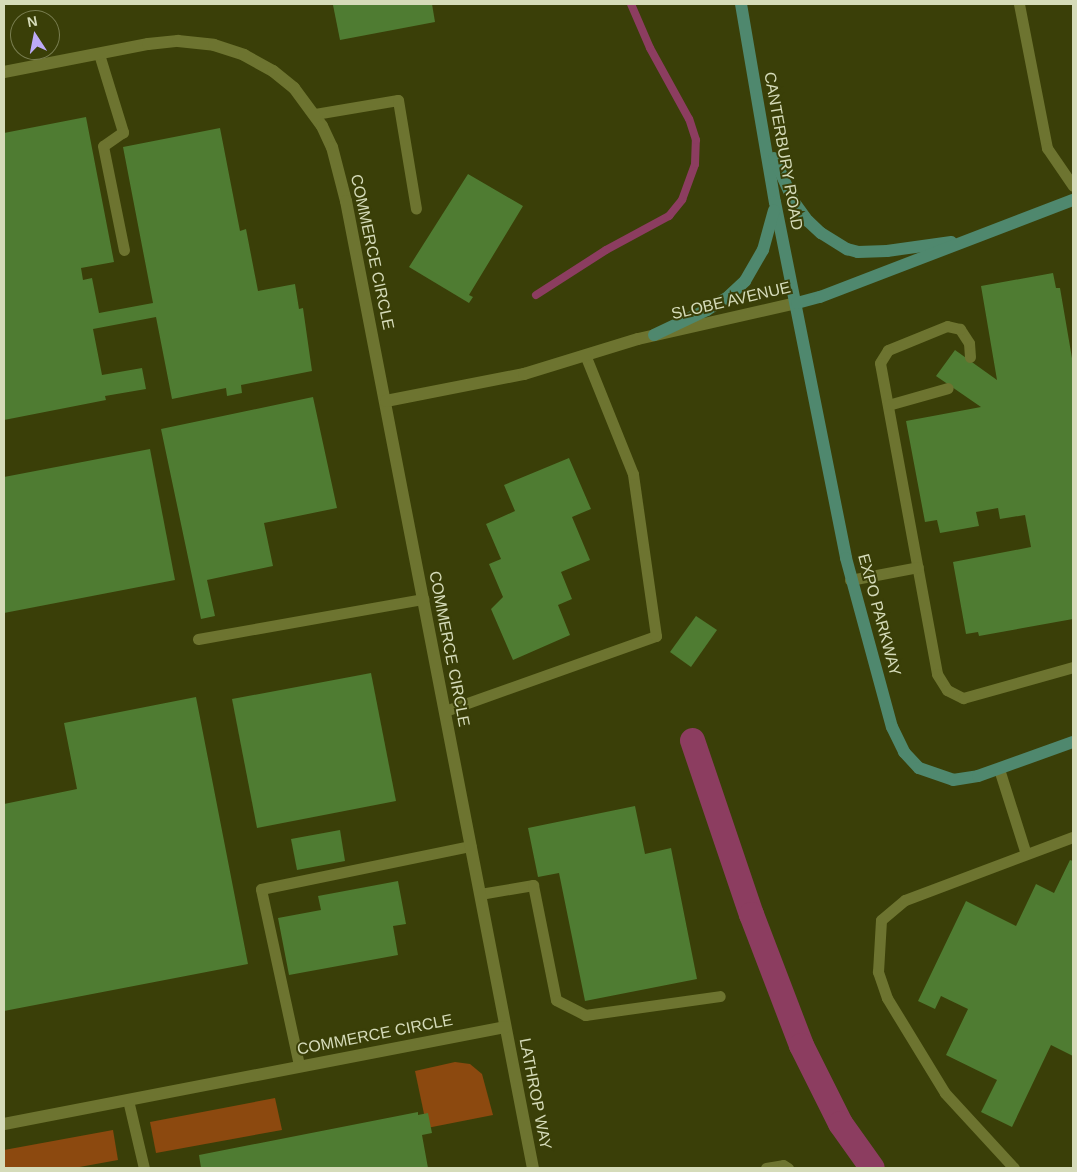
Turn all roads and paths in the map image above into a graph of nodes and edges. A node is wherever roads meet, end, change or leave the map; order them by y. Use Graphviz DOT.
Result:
graph roads {
  1 [pos="741,4"];
  2 [pos="1019,4"];
  3 [pos="99,54"];
  4 [pos="4,72"];
  5 [pos="315,114"];
  6 [pos="766,139"];
  7 [pos="1073,186"];
  8 [pos="1073,200"];
  9 [pos="775,202"];
  10 [pos="416,209"];
  11 [pos="963,242"];
  12 [pos="124,250"];
  13 [pos="797,303"];
  14 [pos="654,335"];
  15 [pos="586,357"];
  16 [pos="970,357"];
  17 [pos="948,388"];
  18 [pos="386,401"];
  19 [pos="888,405"];
  20 [pos="918,567"];
  21 [pos="850,580"];
  22 [pos="423,599"];
  23 [pos="198,639"];
  24 [pos="1073,666"];
  25 [pos="445,711"];
  26 [pos="1073,742"];
  27 [pos="999,769"];
  28 [pos="1073,837"];
  29 [pos="471,846"];
  30 [pos="1026,854"];
  31 [pos="480,894"];
  32 [pos="720,996"];
  33 [pos="505,1027"];
  34 [pos="299,1065"];
  35 [pos="128,1100"];
  36 [pos="4,1124"];
  37 [pos="144,1168"];
  38 [pos="533,1168"];
  39 [pos="766,1168"];
  40 [pos="788,1168"];
  41 [pos="1014,1168"];
  1 -- 6 [label="street, CANTERBURY ROAD"];
  2 -- 7 [label="lane"];
  3 -- 4 [label="street, COMMERCE CIRCLE"];
  3 -- 5 [label="street, COMMERCE CIRCLE"];
  3 -- 12 [label="lane"];
  5 -- 10 [label="lane"];
  5 -- 18 [label="street, COMMERCE CIRCLE"];
  6 -- 9 [label="street, CANTERBURY ROAD"];
  6 -- 11 [label="street"];
  8 -- 11 [label="street, SLOBE AVENUE"];
  9 -- 13 [label="street, CANTERBURY ROAD"];
  9 -- 14 [label="street"];
  11 -- 13 [label="street, SLOBE AVENUE"];
  13 -- 14 [label="street, SLOBE AVENUE"];
  13 -- 21 [label="street, EXPO PARKWAY"];
  14 -- 15 [label="street, SLOBE AVENUE"];
  15 -- 18 [label="street, SLOBE AVENUE"];
  15 -- 25 [label="lane"];
  16 -- 19 [label="lane"];
  17 -- 19 [label="lane"];
  18 -- 22 [label="street, COMMERCE CIRCLE"];
  19 -- 20 [label="lane"];
  20 -- 21 [label="lane"];
  20 -- 24 [label="lane"];
  21 -- 27 [label="street, EXPO PARKWAY"];
  22 -- 23 [label="lane"];
  22 -- 25 [label="street, COMMERCE CIRCLE"];
  25 -- 29 [label="street, COMMERCE CIRCLE"];
  26 -- 27 [label="street, EXPO PARKWAY"];
  27 -- 30 [label="lane"];
  28 -- 30 [label="lane"];
  29 -- 31 [label="street, COMMERCE CIRCLE"];
  29 -- 34 [label="lane"];
  30 -- 41 [label="lane"];
  31 -- 32 [label="lane"];
  31 -- 33 [label="street, COMMERCE CIRCLE"];
  33 -- 34 [label="street, COMMERCE CIRCLE"];
  33 -- 38 [label="street, LATHROP WAY"];
  34 -- 35 [label="street, COMMERCE CIRCLE"];
  35 -- 36 [label="street, COMMERCE CIRCLE"];
  35 -- 37 [label="lane"];
  39 -- 40 [label="lane"];
}
